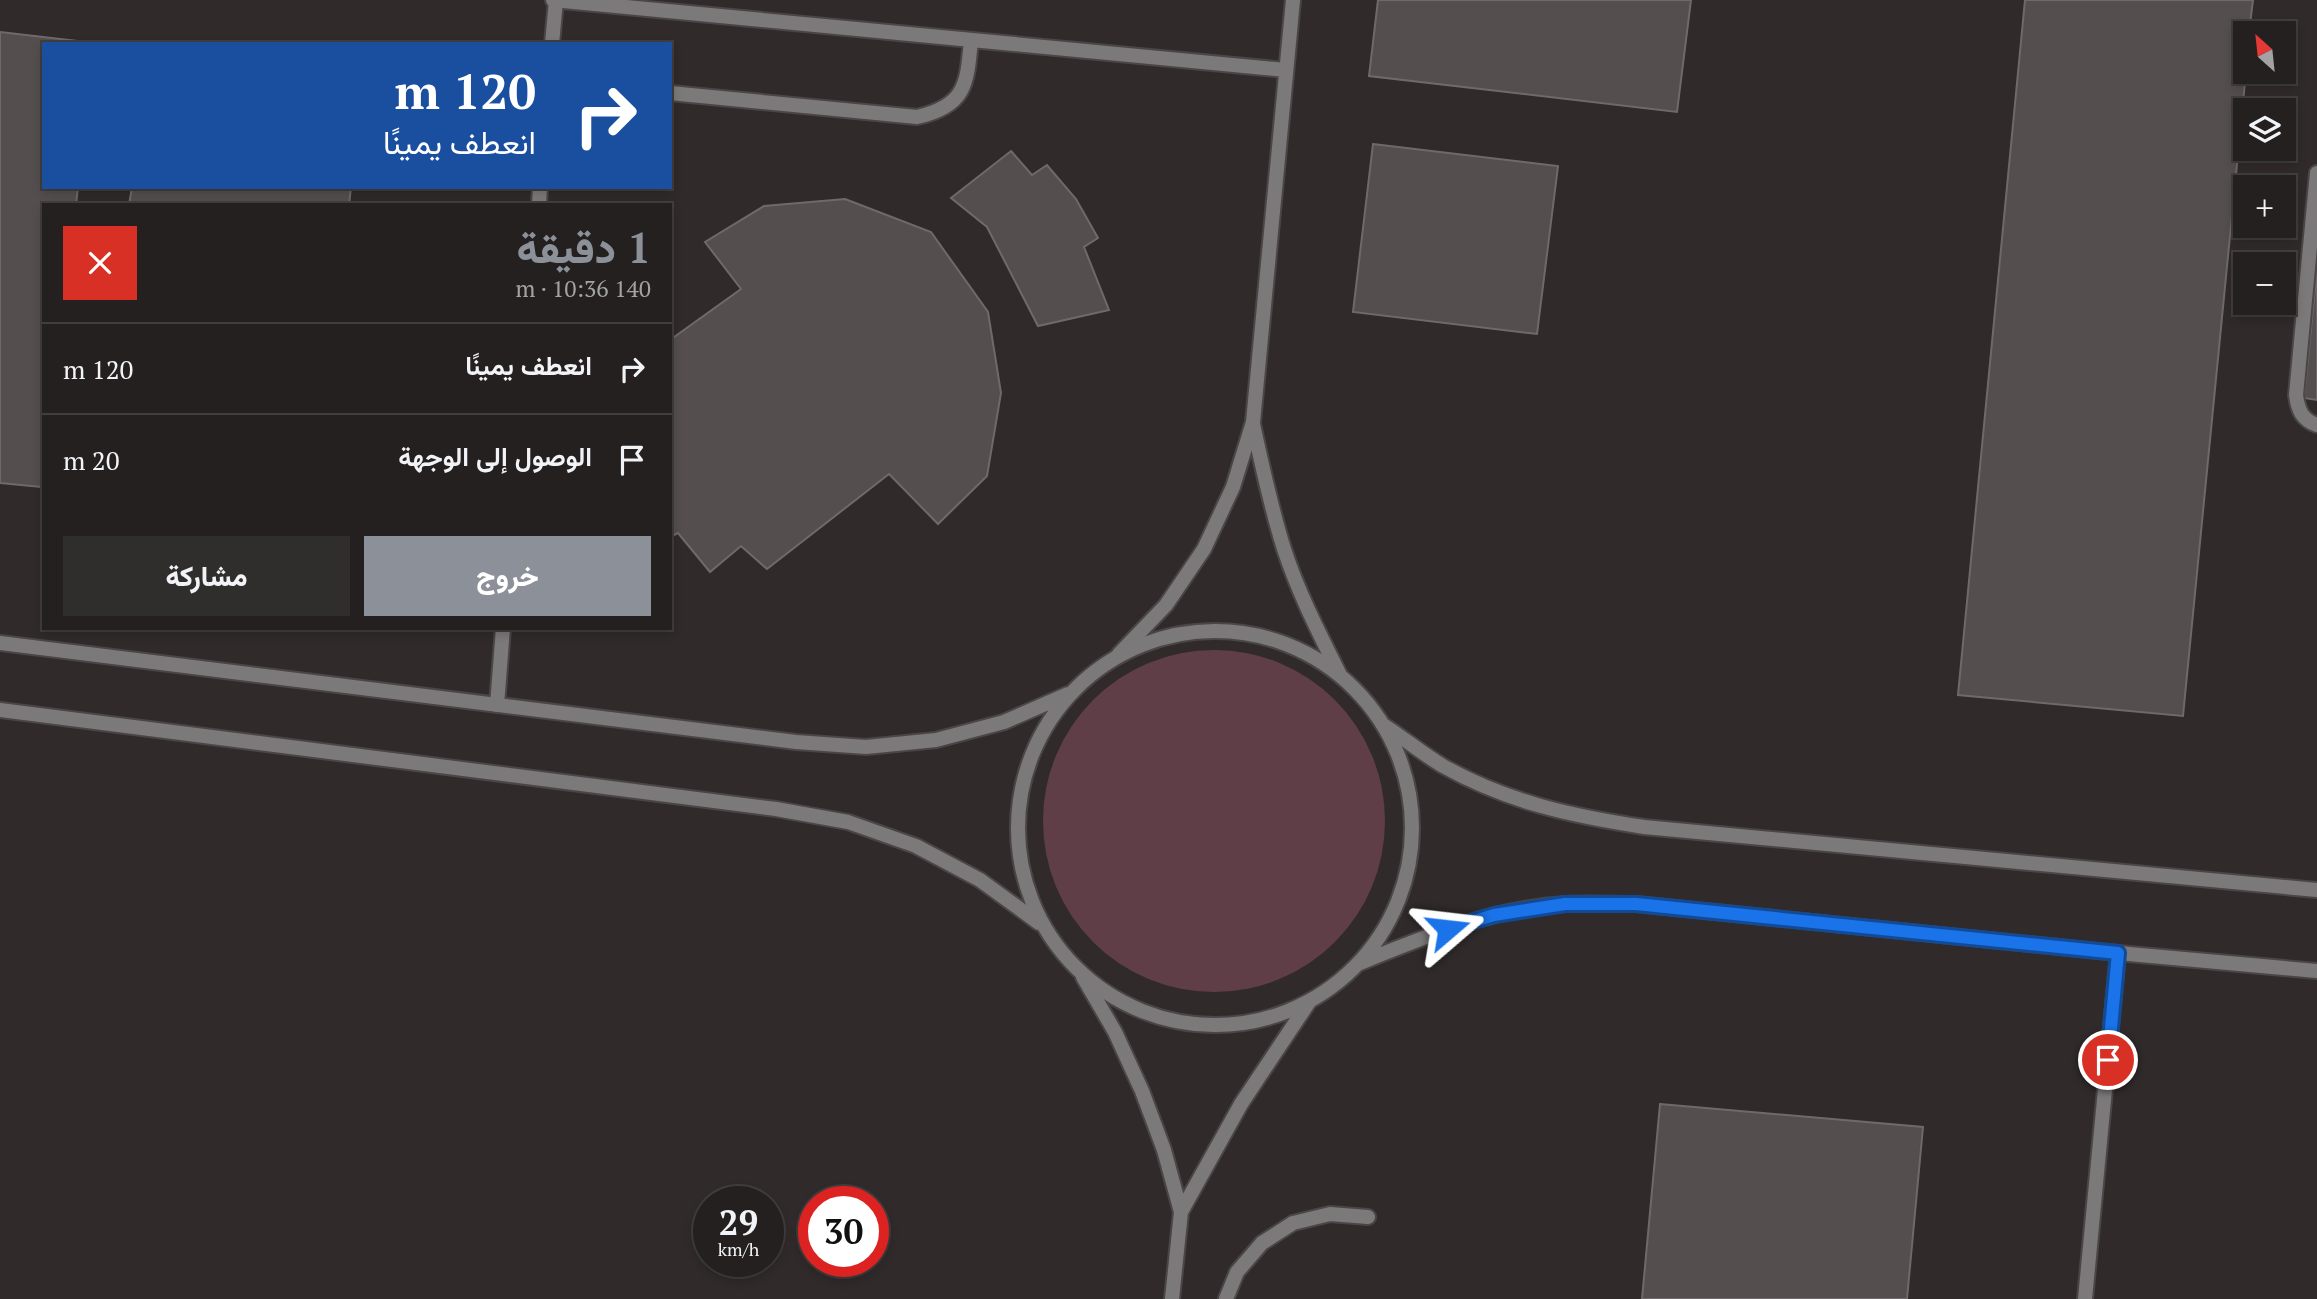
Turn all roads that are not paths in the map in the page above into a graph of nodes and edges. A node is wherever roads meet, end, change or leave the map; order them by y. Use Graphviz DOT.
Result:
graph roads {
  1 [pos="554,0"];
  2 [pos="1293,0"];
  3 [pos="971,40"];
  4 [pos="552,42"];
  5 [pos="1286,70"];
  6 [pos="672,93"];
  7 [pos="2317,173"];
  8 [pos="1253,422"];
  9 [pos="2317,425"];
  10 [pos="503,630"];
  11 [pos="0,643"];
  12 [pos="1119,654"];
  13 [pos="1339,673"];
  14 [pos="1069,694"];
  15 [pos="497,705"];
  16 [pos="0,710"];
  17 [pos="1385,725"];
  18 [pos="2317,890"];
  19 [pos="1040,923"];
  20 [pos="2118,953"];
  21 [pos="1359,963"];
  22 [pos="2317,971"];
  23 [pos="1083,976"];
  24 [pos="1310,1002"];
  25 [pos="1181,1212"];
  26 [pos="1368,1217"];
  27 [pos="1172,1299"];
  28 [pos="1226,1299"];
  29 [pos="2085,1299"];
  1 -- 3 [label="street"];
  1 -- 4 [label="street"];
  2 -- 5 [label="street"];
  3 -- 5 [label="street"];
  3 -- 6 [label="street"];
  5 -- 8 [label="street"];
  7 -- 9 [label="street"];
  8 -- 12 [label="street"];
  8 -- 13 [label="street"];
  10 -- 15 [label="street"];
  11 -- 15 [label="street"];
  12 -- 13 [label="street"];
  12 -- 14 [label="street"];
  13 -- 17 [label="street"];
  14 -- 15 [label="street"];
  14 -- 19 [label="street"];
  16 -- 19 [label="street"];
  17 -- 18 [label="street"];
  17 -- 21 [label="street"];
  19 -- 23 [label="street"];
  20 -- 21 [label="street"];
  20 -- 22 [label="street"];
  20 -- 29 [label="street"];
  21 -- 24 [label="street"];
  23 -- 24 [label="street"];
  23 -- 25 [label="street"];
  24 -- 25 [label="street"];
  25 -- 27 [label="street"];
  26 -- 28 [label="street"];
}
